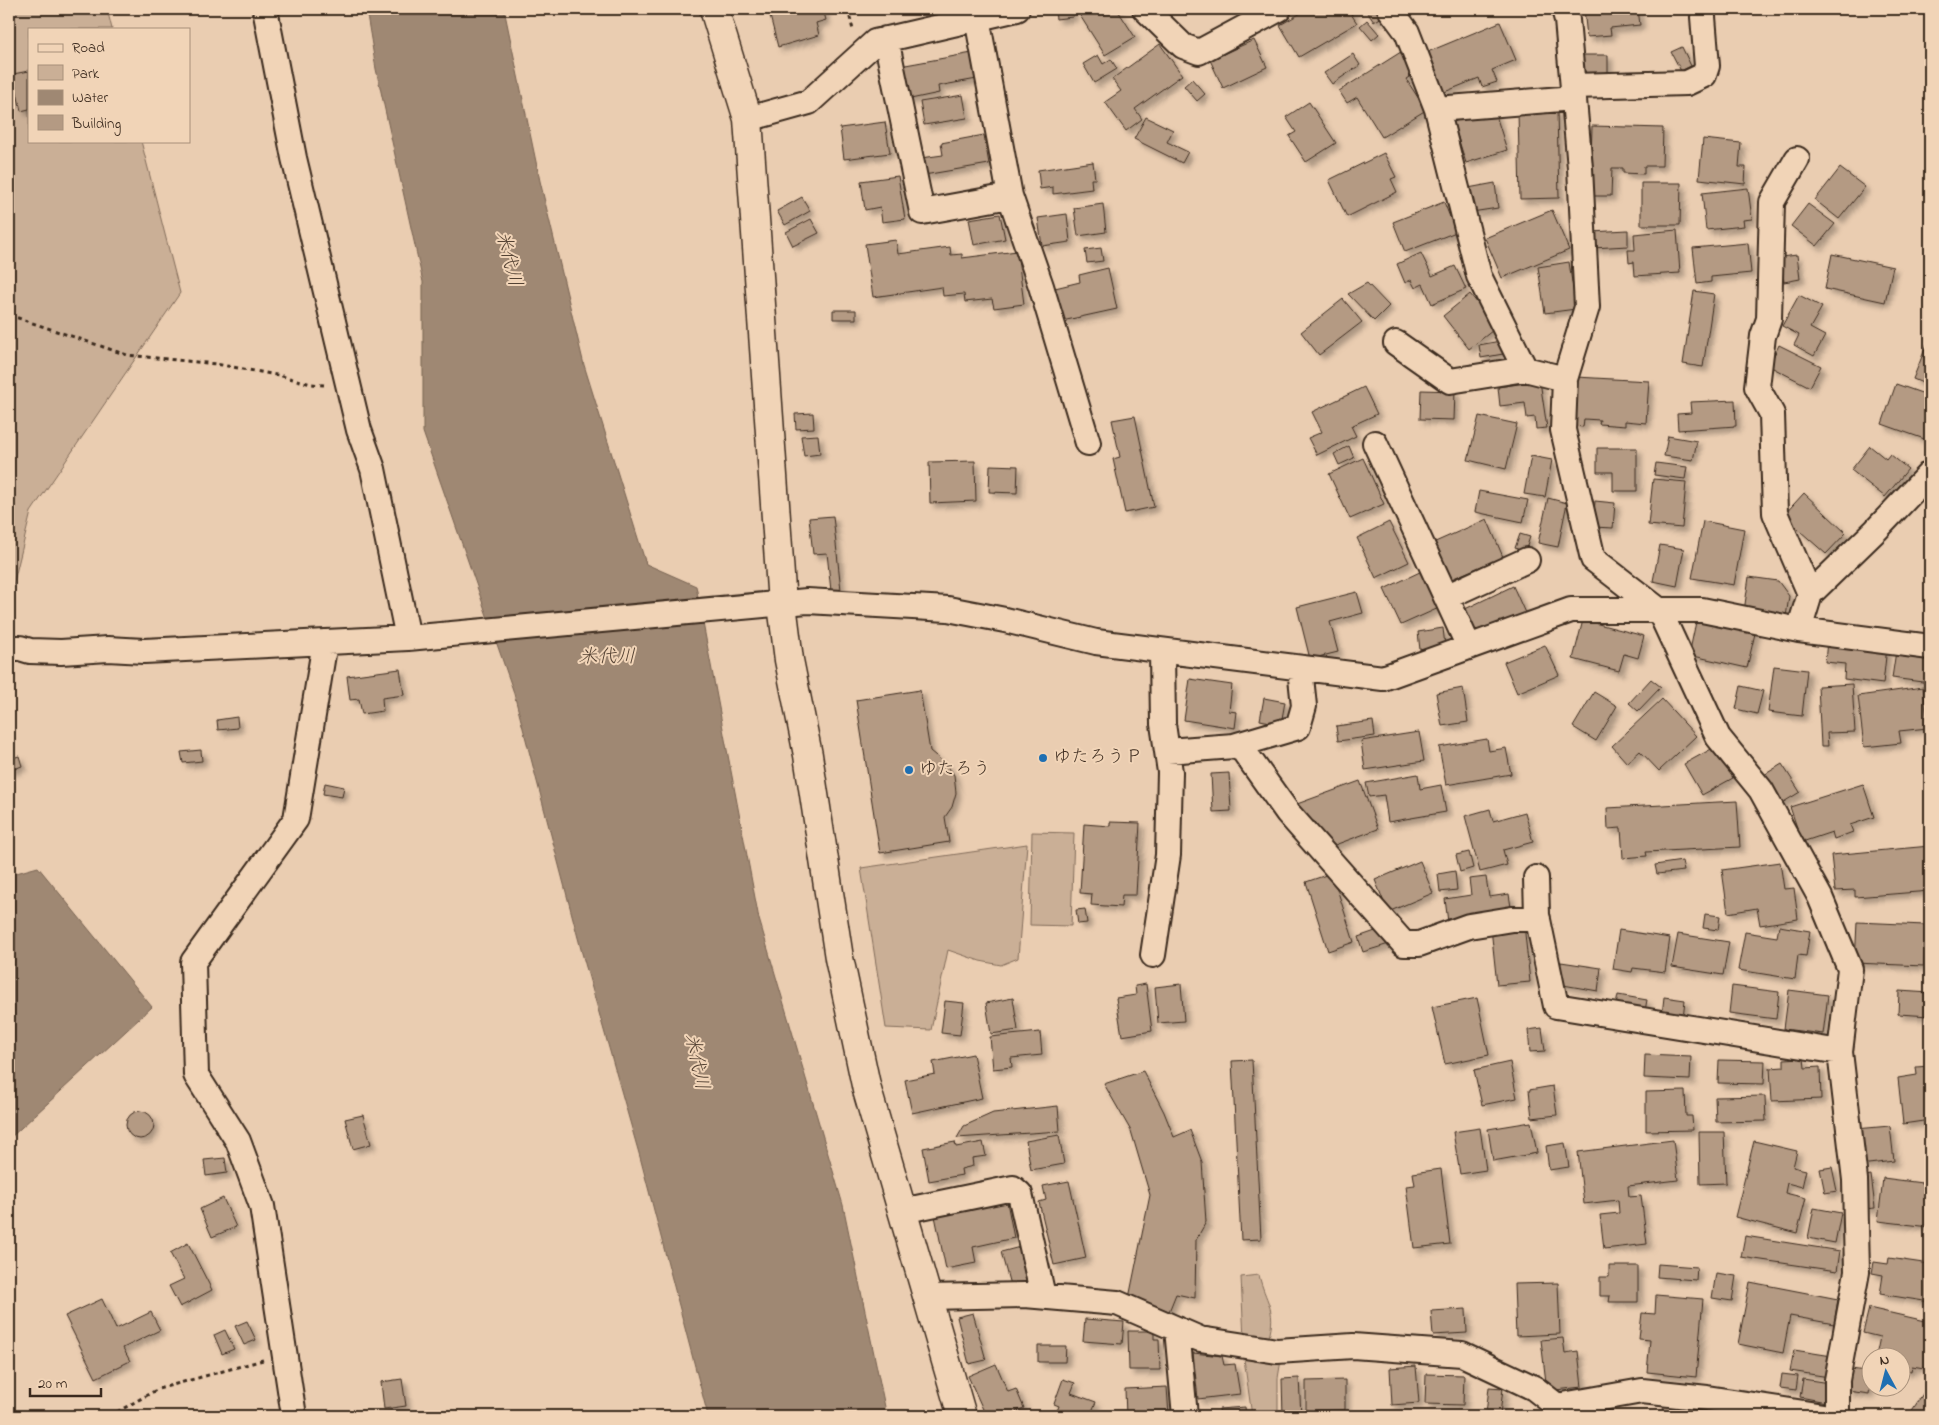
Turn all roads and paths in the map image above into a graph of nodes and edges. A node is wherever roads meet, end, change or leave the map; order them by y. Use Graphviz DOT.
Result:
graph roads {
  1 [pos="265,9"];
  2 [pos="714,9"];
  3 [pos="1017,9"];
  4 [pos="1145,9"];
  5 [pos="1279,9"];
  6 [pos="1390,9"];
  7 [pos="1564,9"];
  8 [pos="1703,17"];
  9 [pos="977,18"];
  10 [pos="886,39"];
  11 [pos="1573,92"];
  12 [pos="1437,108"];
  13 [pos="748,119"];
  14 [pos="1797,160"];
  15 [pos="1010,196"];
  16 [pos="9,317"];
  17 [pos="1396,343"];
  18 [pos="1525,369"];
  19 [pos="1565,379"];
  20 [pos="349,386"];
  21 [pos="1088,443"];
  22 [pos="1375,443"];
  23 [pos="1930,473"];
  24 [pos="1527,560"];
  25 [pos="1810,594"];
  26 [pos="1446,597"];
  27 [pos="782,604"];
  28 [pos="1659,610"];
  29 [pos="1799,630"];
  30 [pos="418,637"];
  31 [pos="325,642"];
  32 [pos="1469,647"];
  33 [pos="1930,647"];
  34 [pos="9,648"];
  35 [pos="1162,651"];
  36 [pos="1300,668"];
  37 [pos="1234,746"];
  38 [pos="1167,751"];
  39 [pos="1536,878"];
  40 [pos="1538,919"];
  41 [pos="1153,955"];
  42 [pos="1840,1052"];
  43 [pos="902,1211"];
  44 [pos="1043,1296"];
  45 [pos="928,1298"];
  46 [pos="1177,1329"];
  47 [pos="283,1349"];
  48 [pos="110,1416"];
  49 [pos="294,1416"];
  50 [pos="962,1416"];
  51 [pos="1185,1416"];
  52 [pos="1823,1416"];
  53 [pos="1837,1416"];
  1 -- 20 [label="street"];
  2 -- 13 [label="street"];
  3 -- 9 [label="street"];
  4 -- 5 [label="street"];
  6 -- 12 [label="street"];
  7 -- 11 [label="street"];
  8 -- 11 [label="street"];
  9 -- 10 [label="street"];
  9 -- 15 [label="street"];
  10 -- 13 [label="street"];
  10 -- 15 [label="street"];
  11 -- 12 [label="street"];
  11 -- 19 [label="street"];
  12 -- 18 [label="street"];
  13 -- 27 [label="street"];
  14 -- 25 [label="street"];
  15 -- 21 [label="street"];
  16 -- 20 [label="path"];
  17 -- 18 [label="street"];
  18 -- 19 [label="street"];
  19 -- 28 [label="street"];
  20 -- 30 [label="street"];
  22 -- 26 [label="street"];
  23 -- 25 [label="street"];
  24 -- 26 [label="street"];
  25 -- 29 [label="street"];
  26 -- 32 [label="street"];
  27 -- 30 [label="street"];
  27 -- 35 [label="street"];
  27 -- 43 [label="street"];
  28 -- 29 [label="street"];
  28 -- 32 [label="street"];
  28 -- 42 [label="street"];
  29 -- 33 [label="street"];
  30 -- 31 [label="street"];
  31 -- 34 [label="street"];
  31 -- 47 [label="street"];
  32 -- 36 [label="street"];
  35 -- 36 [label="street"];
  35 -- 38 [label="street"];
  36 -- 37 [label="street"];
  37 -- 38 [label="street"];
  37 -- 40 [label="street"];
  38 -- 41 [label="street"];
  39 -- 40 [label="street"];
  40 -- 42 [label="street"];
  42 -- 53 [label="street"];
  43 -- 44 [label="street"];
  43 -- 45 [label="street"];
  44 -- 45 [label="street"];
  44 -- 46 [label="street"];
  45 -- 50 [label="street"];
  46 -- 51 [label="street"];
  46 -- 52 [label="street"];
  47 -- 48 [label="path"];
  47 -- 49 [label="street"];
}
